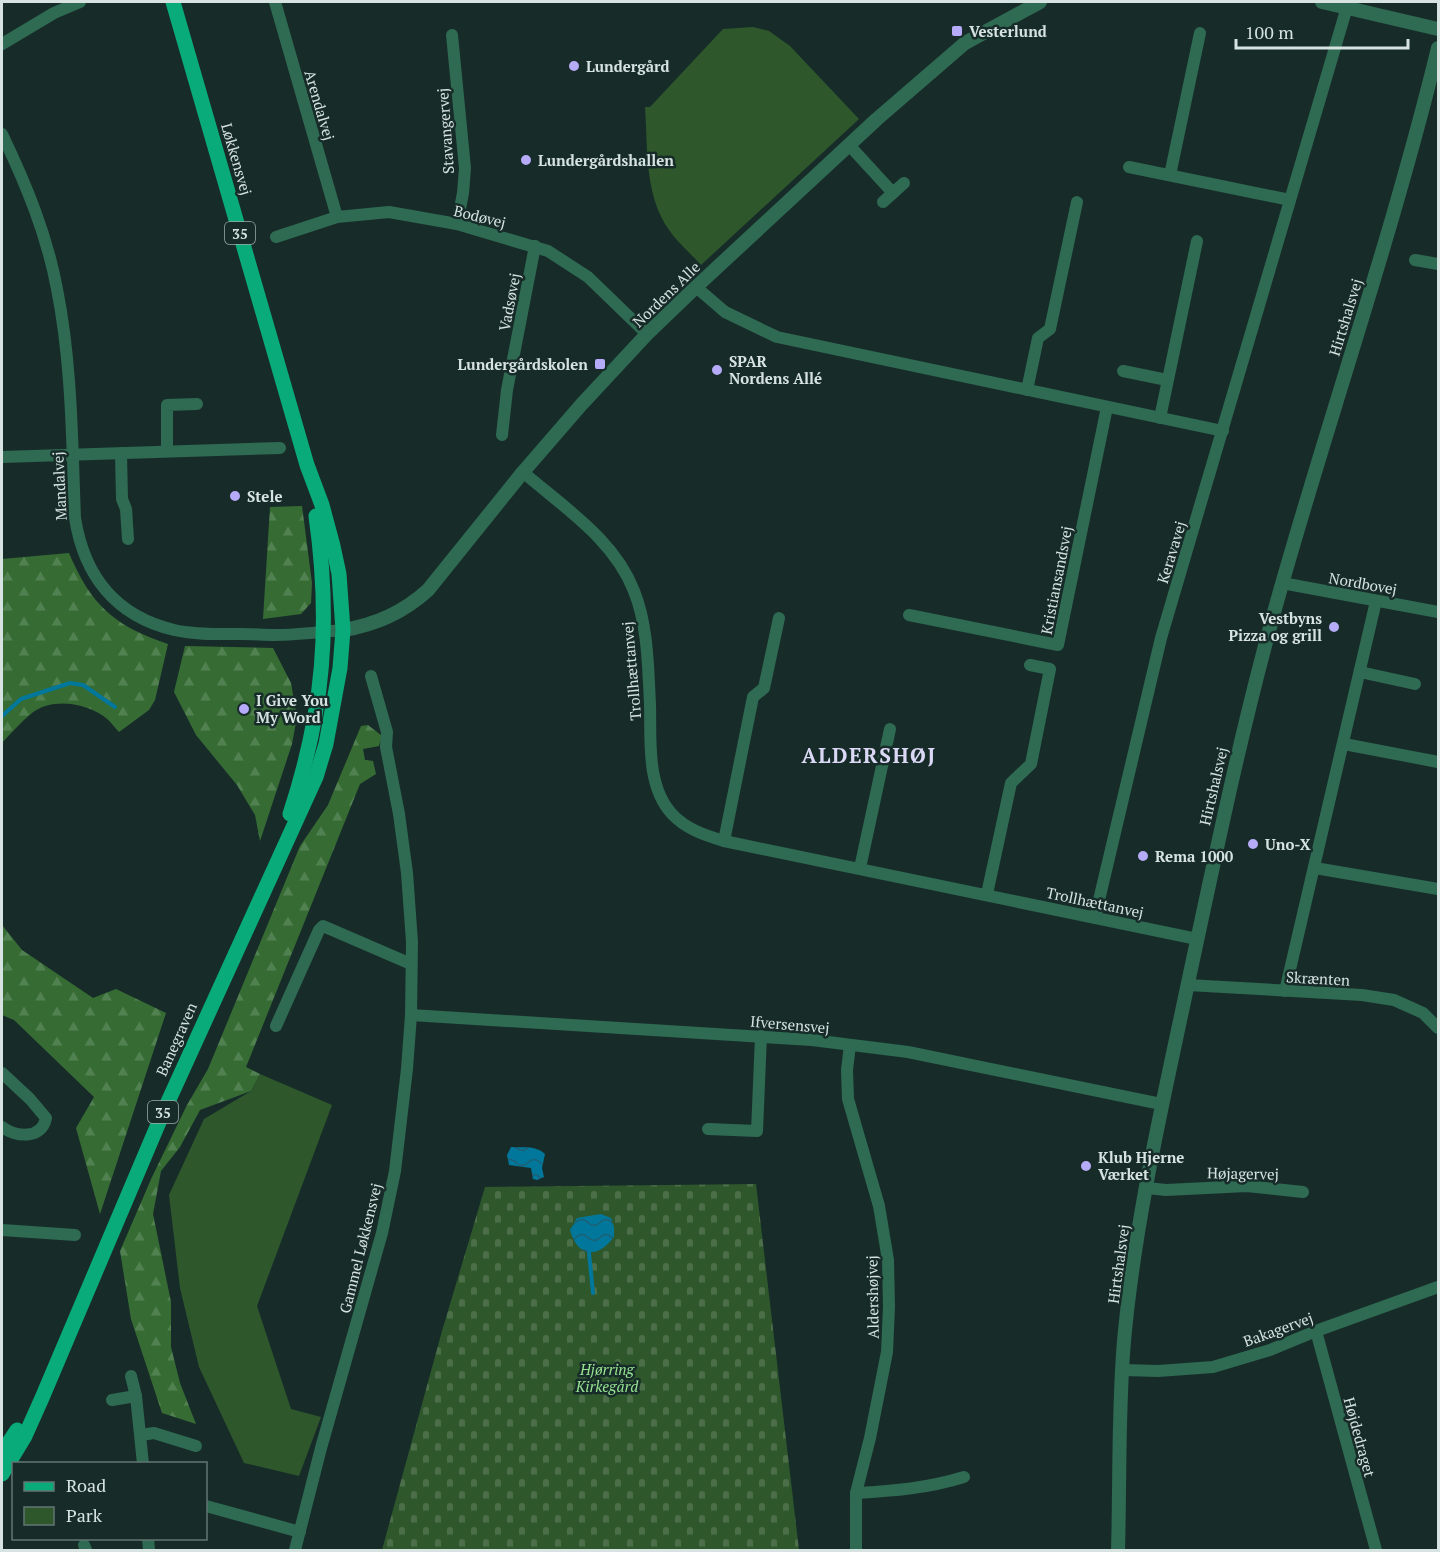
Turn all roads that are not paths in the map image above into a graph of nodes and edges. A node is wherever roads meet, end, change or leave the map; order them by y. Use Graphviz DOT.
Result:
graph roads {
  1 [pos="80,2"];
  2 [pos="173,2"];
  3 [pos="275,2"];
  4 [pos="1040,2"];
  5 [pos="1323,2"];
  6 [pos="1347,7"];
  7 [pos="1438,29"];
  8 [pos="1200,33"];
  9 [pos="452,35"];
  10 [pos="2,44"];
  11 [pos="1438,48"];
  12 [pos="2,134"];
  13 [pos="849,145"];
  14 [pos="1129,167"];
  15 [pos="1170,175"];
  16 [pos="904,183"];
  17 [pos="893,193"];
  18 [pos="1290,200"];
  19 [pos="883,202"];
  20 [pos="1077,202"];
  21 [pos="337,217"];
  22 [pos="457,224"];
  23 [pos="276,237"];
  24 [pos="1197,241"];
  25 [pos="535,246"];
  26 [pos="1415,260"];
  27 [pos="1438,264"];
  28 [pos="696,287"];
  29 [pos="647,334"];
  30 [pos="1123,371"];
  31 [pos="1167,380"];
  32 [pos="1027,390"];
  33 [pos="197,404"];
  34 [pos="1107,407"];
  35 [pos="1160,418"];
  36 [pos="1223,431"];
  37 [pos="502,435"];
  38 [pos="280,448"];
  39 [pos="167,451"];
  40 [pos="120,453"];
  41 [pos="73,454"];
  42 [pos="2,457"];
  43 [pos="307,465"];
  44 [pos="523,472"];
  45 [pos="128,539"];
  46 [pos="1282,583"];
  47 [pos="1376,601"];
  48 [pos="1438,612"];
  49 [pos="909,615"];
  50 [pos="779,618"];
  51 [pos="343,630"];
  52 [pos="324,632"];
  53 [pos="1030,665"];
  54 [pos="1360,672"];
  55 [pos="371,676"];
  56 [pos="1415,684"];
  57 [pos="890,729"];
  58 [pos="1344,744"];
  59 [pos="1438,762"];
  60 [pos="724,841"];
  61 [pos="860,868"];
  62 [pos="1315,868"];
  63 [pos="271,871"];
  64 [pos="1438,889"];
  65 [pos="987,894"];
  66 [pos="1095,917"];
  67 [pos="1197,939"];
  68 [pos="411,964"];
  69 [pos="1188,985"];
  70 [pos="1285,991"];
  71 [pos="411,1015"];
  72 [pos="276,1026"];
  73 [pos="1438,1028"];
  74 [pos="761,1036"];
  75 [pos="850,1045"];
  76 [pos="2,1073"];
  77 [pos="1161,1104"];
  78 [pos="2,1127"];
  79 [pos="708,1129"];
  80 [pos="1147,1188"];
  81 [pos="1303,1192"];
  82 [pos="2,1230"];
  83 [pos="75,1235"];
  84 [pos="1438,1287"];
  85 [pos="1316,1331"];
  86 [pos="60,1355"];
  87 [pos="1123,1370"];
  88 [pos="131,1376"];
  89 [pos="136,1396"];
  90 [pos="112,1400"];
  91 [pos="141,1435"];
  92 [pos="196,1446"];
  93 [pos="2,1453"];
  94 [pos="143,1462"];
  95 [pos="2,1474"];
  96 [pos="964,1478"];
  97 [pos="856,1493"];
  98 [pos="207,1506"];
  99 [pos="300,1532"];
  100 [pos="295,1551"];
  101 [pos="856,1551"];
  102 [pos="1118,1551"];
  103 [pos="1376,1551"];
  1 -- 10 [label="street"];
  2 -- 43 [label="main road, Løkkensvej / 35"];
  3 -- 21 [label="street, Arendalvej"];
  4 -- 13 [label="street, Nordens Alle"];
  5 -- 6 [label="street"];
  6 -- 7 [label="street"];
  6 -- 18 [label="street, Keravavej"];
  8 -- 15 [label="street"];
  9 -- 22 [label="street, Stavangervej"];
  11 -- 46 [label="street, Hirtshalsvej"];
  12 -- 41 [label="street, Mandalvej"];
  13 -- 17 [label="street"];
  13 -- 28 [label="street, Nordens Alle"];
  14 -- 15 [label="street"];
  15 -- 18 [label="street"];
  16 -- 17 [label="street"];
  17 -- 19 [label="street"];
  18 -- 36 [label="street, Keravavej"];
  20 -- 32 [label="street"];
  21 -- 22 [label="street, Bodøvej"];
  21 -- 23 [label="street, Bodøvej"];
  22 -- 25 [label="street, Bodøvej"];
  24 -- 31 [label="street"];
  25 -- 29 [label="street, Bodøvej"];
  25 -- 37 [label="street, Vadsøvej"];
  26 -- 27 [label="street"];
  28 -- 29 [label="street, Nordens Alle"];
  28 -- 32 [label="street"];
  29 -- 44 [label="street, Nordens Alle"];
  30 -- 31 [label="street"];
  31 -- 35 [label="street"];
  32 -- 34 [label="street"];
  33 -- 39 [label="street"];
  34 -- 35 [label="street"];
  34 -- 49 [label="street, Kristiansandsvej"];
  35 -- 36 [label="street"];
  36 -- 66 [label="street, Keravavej"];
  38 -- 39 [label="street"];
  39 -- 40 [label="street"];
  40 -- 41 [label="street"];
  40 -- 45 [label="street"];
  41 -- 42 [label="street"];
  41 -- 52 [label="street, Mandalvej"];
  43 -- 51 [label="main road, Løkkensvej / 35"];
  43 -- 52 [label="main road, Løkkensvej / 35"];
  44 -- 51 [label="street, Nordens Alle"];
  44 -- 60 [label="street, Trollhættanvej"];
  46 -- 47 [label="street, Nordbovej"];
  46 -- 67 [label="street, Hirtshalsvej"];
  47 -- 48 [label="street, Nordbovej"];
  47 -- 54 [label="street"];
  50 -- 60 [label="street"];
  51 -- 52 [label="street, Mandalvej"];
  51 -- 63 [label="main road, Banegraven / 35"];
  52 -- 63 [label="main road, Banegraven / 35"];
  53 -- 65 [label="street"];
  54 -- 56 [label="street"];
  54 -- 58 [label="street"];
  55 -- 68 [label="street, Gammel Løkkensvej"];
  57 -- 61 [label="street"];
  58 -- 59 [label="street"];
  58 -- 62 [label="street"];
  60 -- 61 [label="street, Trollhættanvej"];
  61 -- 65 [label="street, Trollhættanvej"];
  62 -- 64 [label="street"];
  62 -- 70 [label="street"];
  63 -- 86 [label="main road, Banegraven / 35"];
  65 -- 66 [label="street, Trollhættanvej"];
  66 -- 67 [label="street, Trollhættanvej"];
  67 -- 69 [label="street, Hirtshalsvej"];
  68 -- 71 [label="street, Gammel Løkkensvej"];
  68 -- 72 [label="street"];
  69 -- 70 [label="street, Skrænten"];
  69 -- 77 [label="street, Hirtshalsvej"];
  70 -- 73 [label="street, Skrænten"];
  71 -- 74 [label="street, Ifversensvej"];
  71 -- 99 [label="street, Gammel Løkkensvej"];
  74 -- 75 [label="street, Ifversensvej"];
  74 -- 79 [label="street"];
  75 -- 77 [label="street, Ifversensvej"];
  75 -- 97 [label="street, Aldershøjvej"];
  76 -- 78 [label="street"];
  77 -- 80 [label="street, Hirtshalsvej"];
  80 -- 81 [label="street, Højagervej"];
  80 -- 87 [label="street, Hirtshalsvej"];
  82 -- 83 [label="street"];
  84 -- 85 [label="street, Bakagervej"];
  85 -- 87 [label="street, Bakagervej"];
  85 -- 103 [label="street, Højdedraget"];
  86 -- 93 [label="main road, Banegraven / 35"];
  86 -- 95 [label="main road, Banegraven / 35"];
  87 -- 102 [label="street, Hirtshalsvej"];
  88 -- 89 [label="street"];
  89 -- 90 [label="street"];
  89 -- 91 [label="street"];
  91 -- 92 [label="street"];
  91 -- 94 [label="street"];
  96 -- 97 [label="street"];
  97 -- 101 [label="street, Aldershøjvej"];
  98 -- 99 [label="street"];
  99 -- 100 [label="street, Gammel Løkkensvej"];
}
